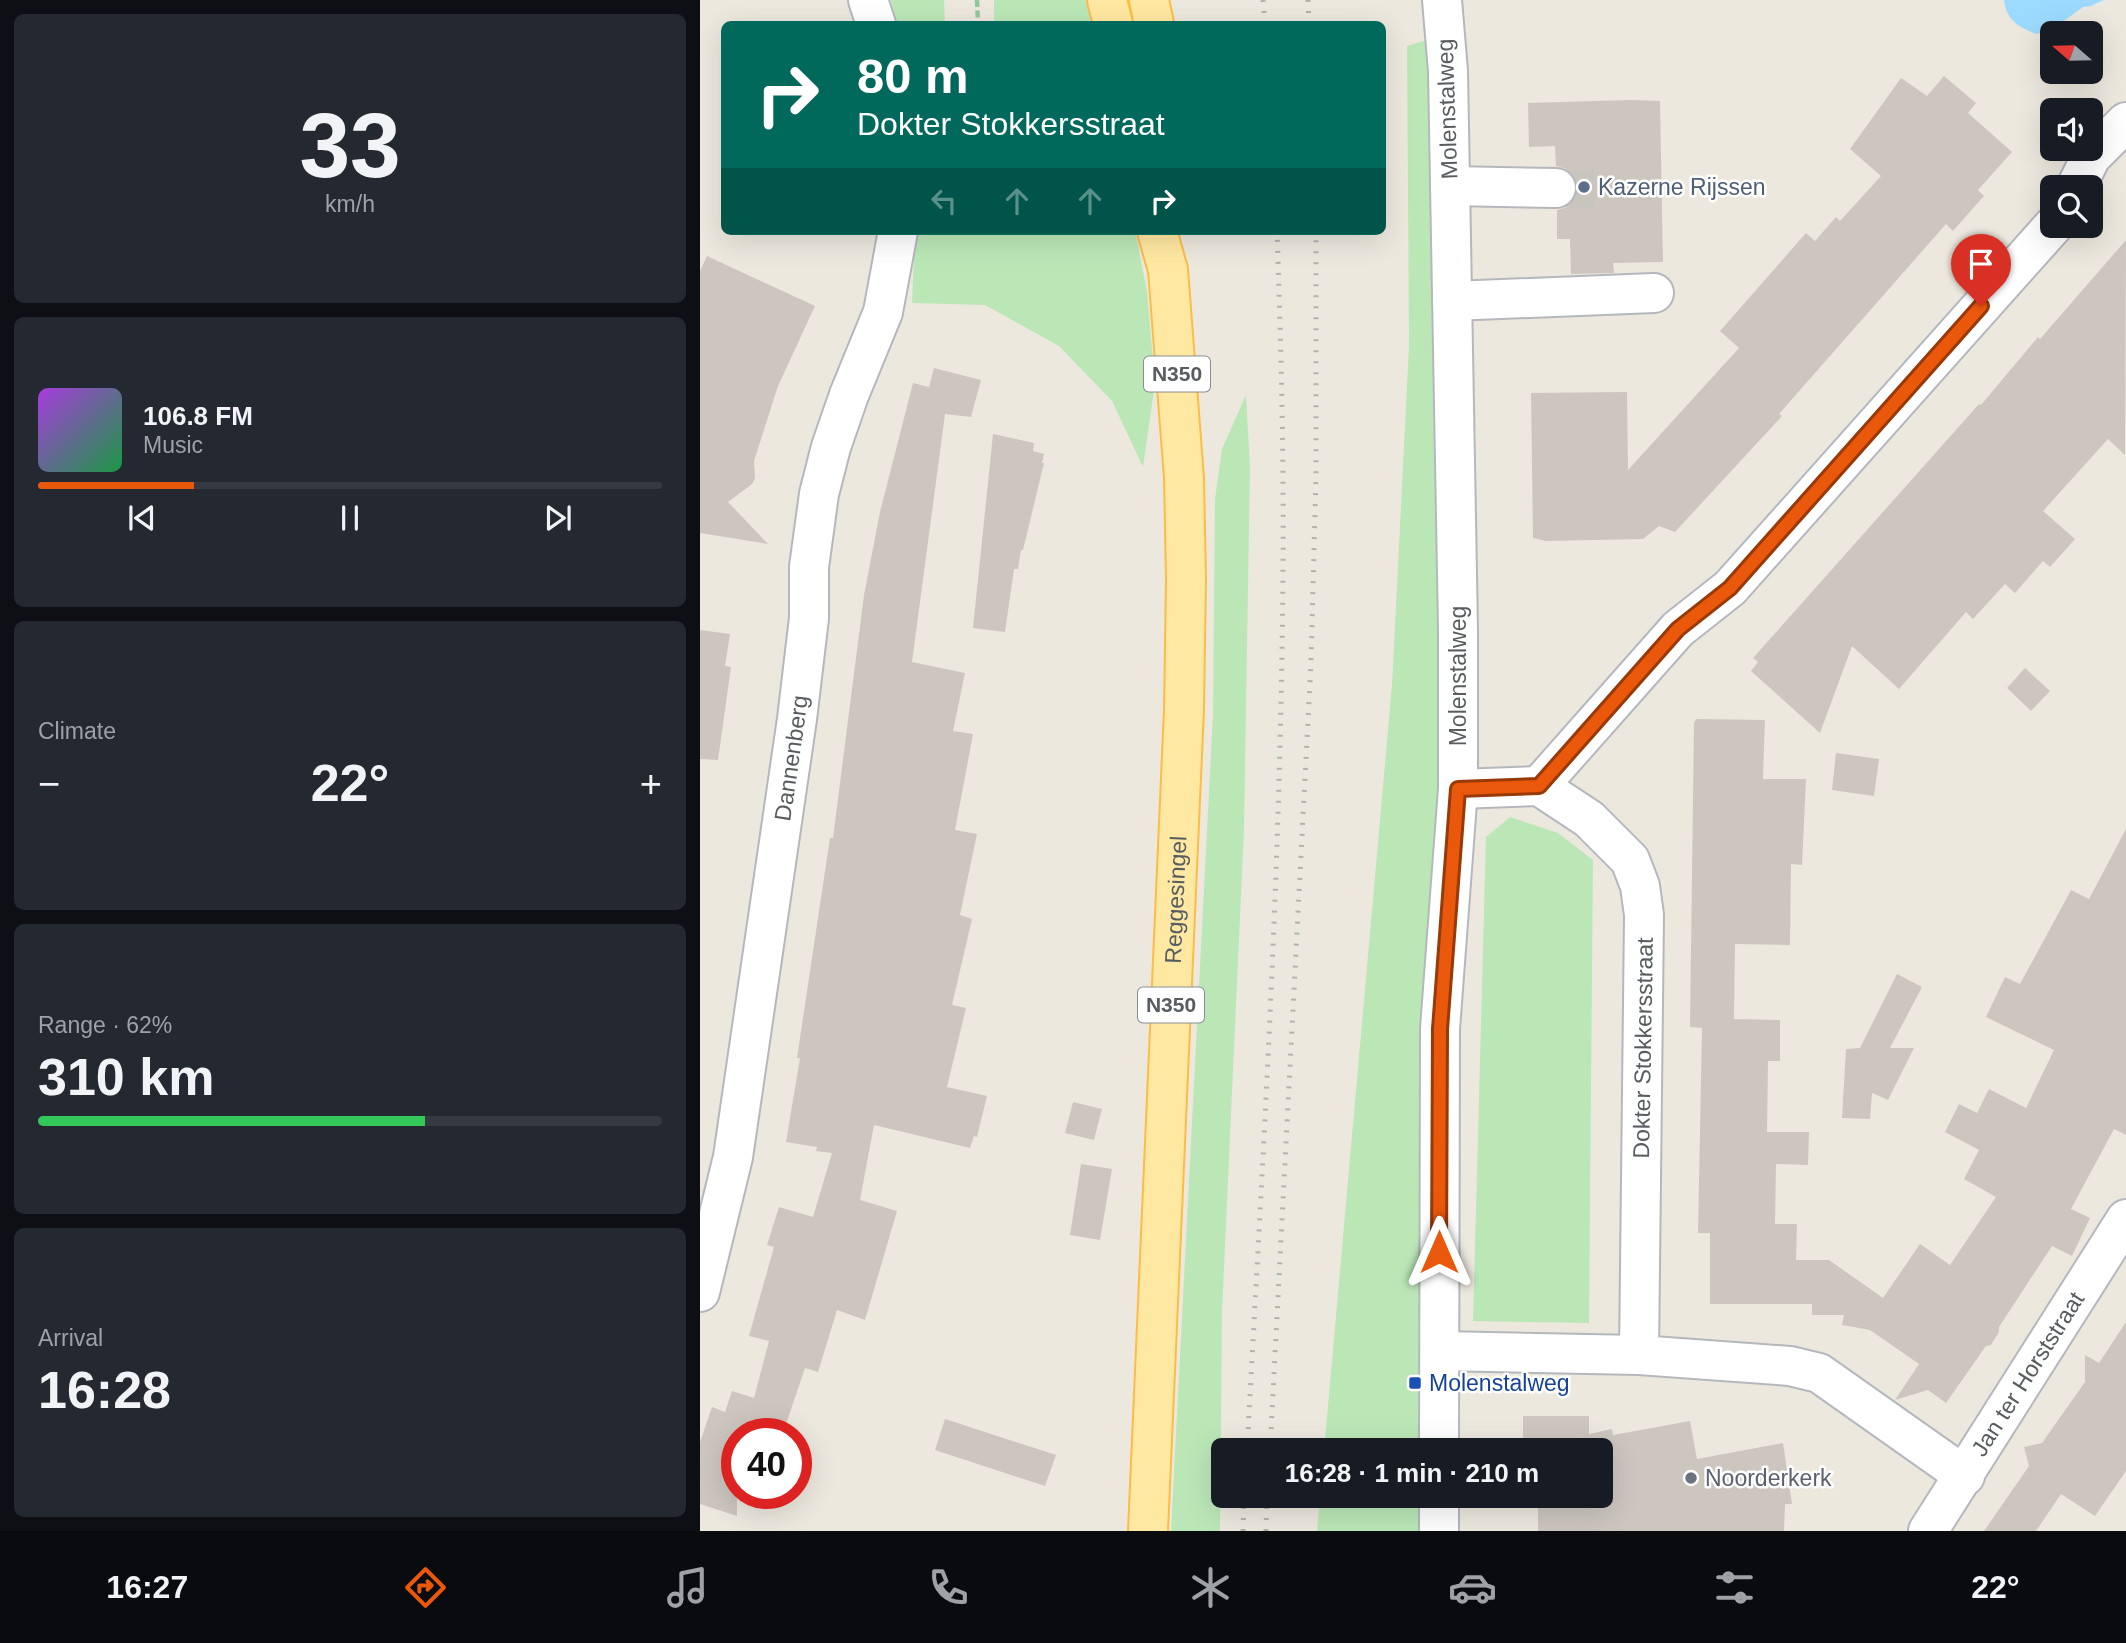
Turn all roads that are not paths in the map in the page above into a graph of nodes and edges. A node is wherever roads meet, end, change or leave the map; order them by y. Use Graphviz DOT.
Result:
graph roads {
  1 [pos="868,0"];
  2 [pos="1107,0"];
  3 [pos="1149,0"];
  4 [pos="1442,0"];
  5 [pos="875,21"];
  6 [pos="1112,21"];
  7 [pos="1153,21"];
  8 [pos="2126,122"];
  9 [pos="2082,175"];
  10 [pos="1450,186"];
  11 [pos="1556,188"];
  12 [pos="897,235"];
  13 [pos="1158,235"];
  14 [pos="1173,235"];
  15 [pos="2042,238"];
  16 [pos="1168,270"];
  17 [pos="1654,293"];
  18 [pos="1452,301"];
  19 [pos="1539,786"];
  20 [pos="1458,789"];
  21 [pos="2126,1219"];
  22 [pos="700,1292"];
  23 [pos="1440,1351"];
  24 [pos="1639,1355"];
  25 [pos="1439,1438"];
  26 [pos="1965,1476"];
  27 [pos="1439,1508"];
  28 [pos="1148,1531"];
  29 [pos="1439,1531"];
  30 [pos="1928,1531"];
  1 -- 5 [label="street"];
  2 -- 6 [label="main road"];
  3 -- 7 [label="main road"];
  4 -- 10 [label="street, Molenstalweg"];
  8 -- 9 [label="street"];
  10 -- 11 [label="street"];
  10 -- 18 [label="street, Molenstalweg"];
  12 -- 22 [label="street, Dannenberg"];
  13 -- 16 [label="main road, Reggesingel / N350"];
  14 -- 16 [label="main road, Reggesingel / N350"];
  15 -- 19 [label="street"];
  16 -- 28 [label="main road, Reggesingel / N350"];
  17 -- 18 [label="street"];
  18 -- 20 [label="street, Molenstalweg"];
  19 -- 20 [label="street"];
  19 -- 24 [label="street, Dokter Stokkersstraat"];
  20 -- 23 [label="street, Molenstalweg"];
  21 -- 26 [label="street, Jan ter Horststraat"];
  23 -- 24 [label="street"];
  23 -- 25 [label="street, Molenstalweg"];
  24 -- 26 [label="street"];
  26 -- 30 [label="street, Jan ter Horststraat"];
  27 -- 29 [label="street"];
}
